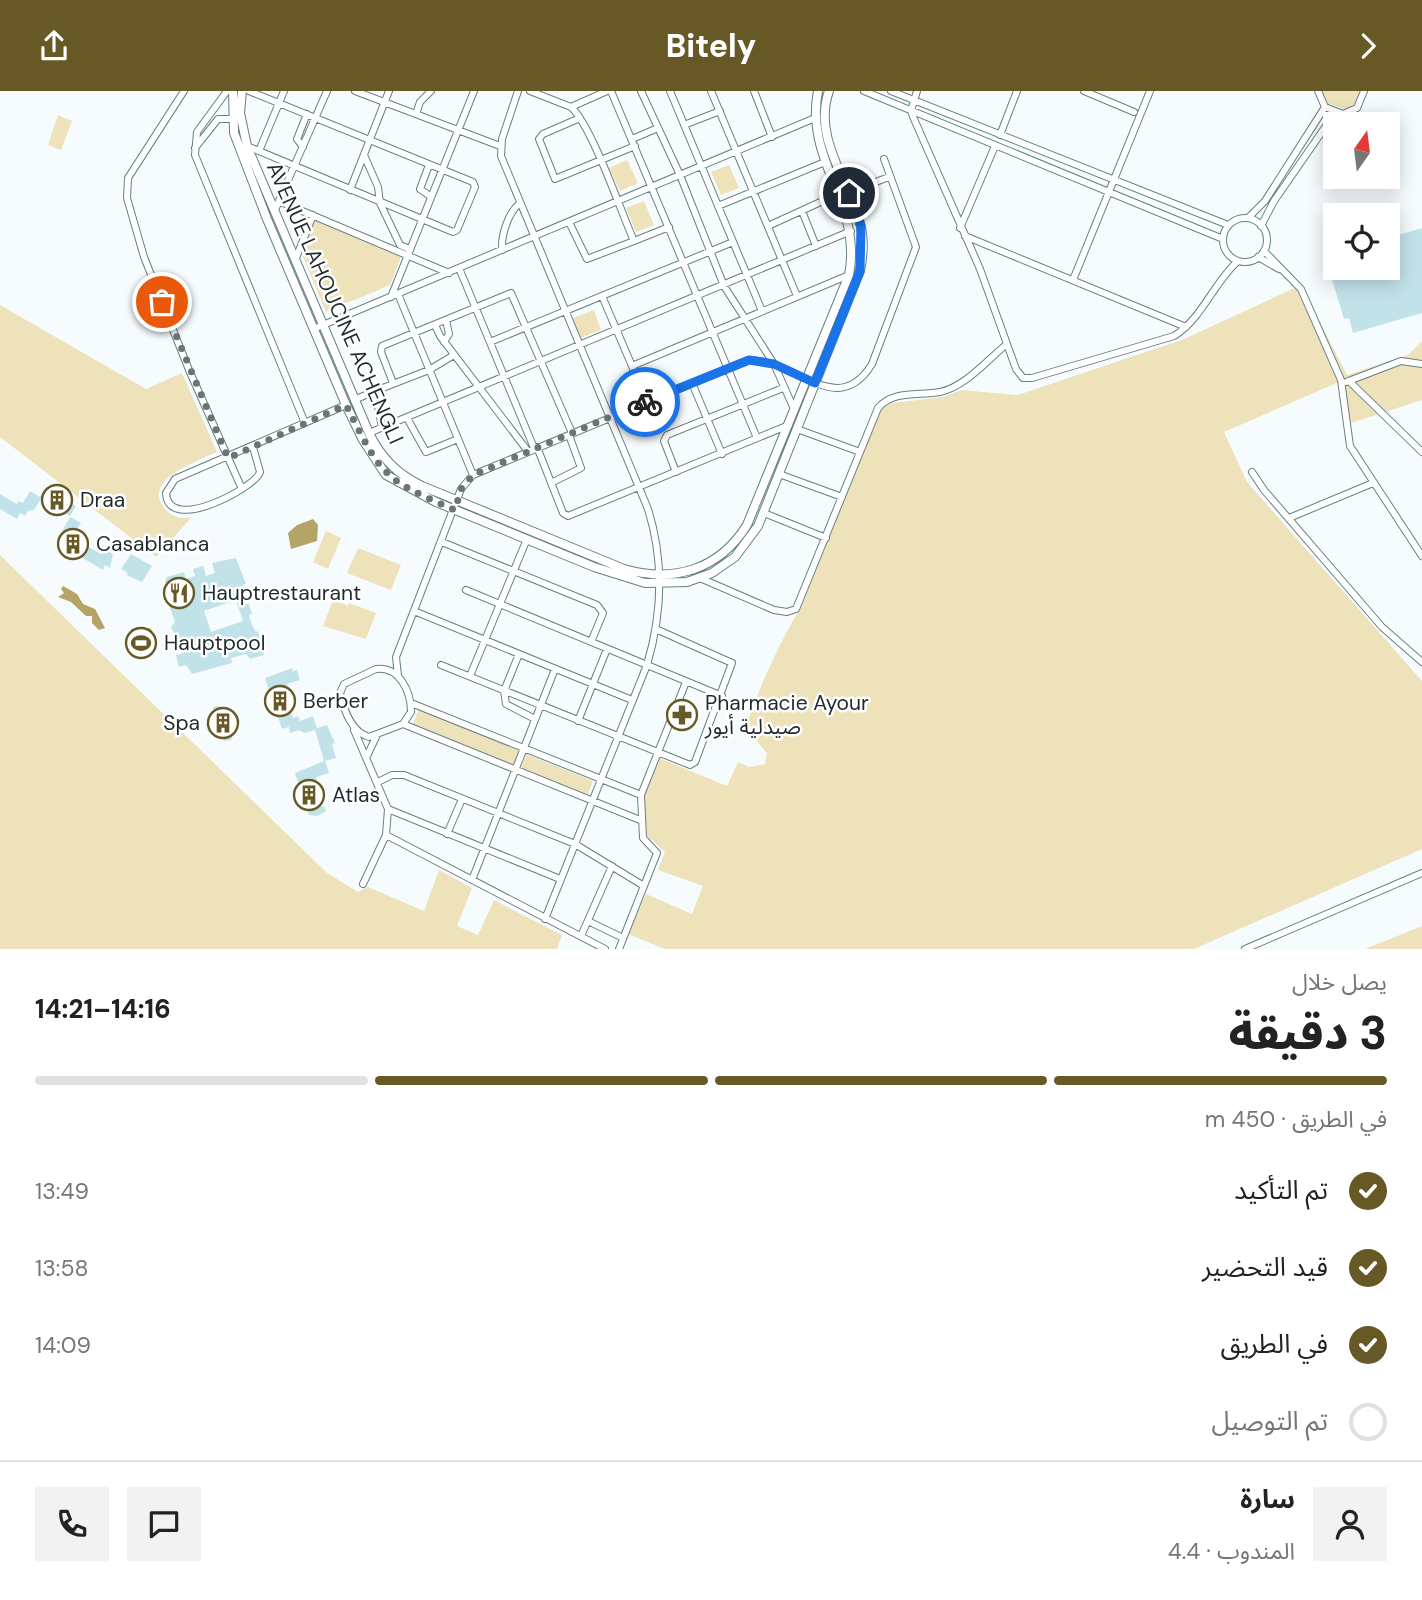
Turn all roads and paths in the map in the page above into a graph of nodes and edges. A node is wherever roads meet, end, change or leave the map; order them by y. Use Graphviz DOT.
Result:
graph roads {
  1 [pos="184,91"];
  2 [pos="227,91"];
  3 [pos="233,91"];
  4 [pos="242,91"];
  5 [pos="249,91"];
  6 [pos="284,91"];
  7 [pos="327,91"];
  8 [pos="355,91"];
  9 [pos="389,91"];
  10 [pos="431,91"];
  11 [pos="474,91"];
  12 [pos="518,91"];
  13 [pos="530,91"];
  14 [pos="609,91"];
  15 [pos="641,91"];
  16 [pos="670,91"];
  17 [pos="711,91"];
  18 [pos="754,91"];
  19 [pos="818,91"];
  20 [pos="830,91"];
  21 [pos="864,91"];
  22 [pos="891,91"];
  23 [pos="917,91"];
  24 [pos="1017,91"];
  25 [pos="1084,91"];
  26 [pos="1150,91"];
  27 [pos="1318,91"];
  28 [pos="1364,91"];
  29 [pos="913,100"];
  30 [pos="384,102"];
  31 [pos="279,103"];
  32 [pos="571,107"];
  33 [pos="1325,107"];
  34 [pos="720,111"];
  35 [pos="911,111"];
  36 [pos="1134,112"];
  37 [pos="1333,112"];
  38 [pos="1348,112"];
  39 [pos="307,114"];
  40 [pos="416,114"];
  41 [pos="315,117"];
  42 [pos="580,118"];
  43 [pos="815,118"];
  44 [pos="232,119"];
  45 [pos="684,125"];
  46 [pos="658,128"];
  47 [pos="457,131"];
  48 [pos="1323,131"];
  49 [pos="1000,135"];
  50 [pos="772,137"];
  51 [pos="632,139"];
  52 [pos="370,140"];
  53 [pos="247,146"];
  54 [pos="500,146"];
  55 [pos="635,146"];
  56 [pos="995,146"];
  57 [pos="303,147"];
  58 [pos="195,149"];
  59 [pos="259,151"];
  60 [pos="737,151"];
  61 [pos="363,155"];
  62 [pos="884,159"];
  63 [pos="600,161"];
  64 [pos="825,162"];
  65 [pos="429,165"];
  66 [pos="295,167"];
  67 [pos="701,167"];
  68 [pos="440,170"];
  69 [pos="680,175"];
  70 [pos="889,177"];
  71 [pos="1112,181"];
  72 [pos="652,187"];
  73 [pos="350,190"];
  74 [pos="753,192"];
  75 [pos="1108,192"];
  76 [pos="849,193"];
  77 [pos="838,194"];
  78 [pos="430,196"];
  79 [pos="281,202"];
  80 [pos="617,202"];
  81 [pos="380,203"];
  82 [pos="519,204"];
  83 [pos="718,206"];
  84 [pos="275,210"];
  85 [pos="802,211"];
  86 [pos="313,215"];
  87 [pos="1248,218"];
  88 [pos="420,220"];
  89 [pos="569,222"];
  90 [pos="1228,225"];
  91 [pos="768,226"];
  92 [pos="1261,226"];
  93 [pos="669,227"];
  94 [pos="960,228"];
  95 [pos="851,232"];
  96 [pos="963,235"];
  97 [pos="533,237"];
  98 [pos="1223,239"];
  99 [pos="634,241"];
  100 [pos="733,242"];
  101 [pos="816,246"];
  102 [pos="502,250"];
  103 [pos="711,251"];
  104 [pos="1264,251"];
  105 [pos="408,252"];
  106 [pos="1228,254"];
  107 [pos="1258,257"];
  108 [pos="296,258"];
  109 [pos="782,260"];
  110 [pos="1238,261"];
  111 [pos="684,262"];
  112 [pos="459,268"];
  113 [pos="449,273"];
  114 [pos="1224,273"];
  115 [pos="1286,273"];
  116 [pos="746,275"];
  117 [pos="849,275"];
  118 [pos="1073,280"];
  119 [pos="724,286"];
  120 [pos="395,296"];
  121 [pos="602,296"];
  122 [pos="797,296"];
  123 [pos="697,297"];
  124 [pos="477,307"];
  125 [pos="564,311"];
  126 [pos="762,311"];
  127 [pos="744,319"];
  128 [pos="446,320"];
  129 [pos="435,325"];
  130 [pos="528,326"];
  131 [pos="320,327"];
  132 [pos="1186,327"];
  133 [pos="617,331"];
  134 [pos="414,333"];
  135 [pos="712,333"];
  136 [pos="444,342"];
  137 [pos="491,342"];
  138 [pos="1007,344"];
  139 [pos="578,346"];
  140 [pos="454,355"];
  141 [pos="543,362"];
  142 [pos="774,364"];
  143 [pos="1422,364"];
  144 [pos="632,366"];
  145 [pos="726,367"];
  146 [pos="429,370"];
  147 [pos="505,378"];
  148 [pos="811,380"];
  149 [pos="1345,382"];
  150 [pos="393,383"];
  151 [pos="692,383"];
  152 [pos="479,388"];
  153 [pos="783,388"];
  154 [pos="375,391"];
  155 [pos="645,402"];
  156 [pos="350,403"];
  157 [pos="443,403"];
  158 [pos="743,405"];
  159 [pos="794,409"];
  160 [pos="609,417"];
  161 [pos="407,418"];
  162 [pos="706,419"];
  163 [pos="305,423"];
  164 [pos="382,427"];
  165 [pos="793,427"];
  166 [pos="369,433"];
  167 [pos="571,434"];
  168 [pos="757,438"];
  169 [pos="458,439"];
  170 [pos="253,447"];
  171 [pos="533,449"];
  172 [pos="860,452"];
  173 [pos="1422,452"];
  174 [pos="722,454"];
  175 [pos="228,458"];
  176 [pos="676,472"];
  177 [pos="1252,472"];
  178 [pos="779,474"];
  179 [pos="473,475"];
  180 [pos="551,483"];
  181 [pos="1373,484"];
  182 [pos="639,487"];
  183 [pos="242,489"];
  184 [pos="842,498"];
  185 [pos="456,505"];
  186 [pos="764,513"];
  187 [pos="1289,518"];
  188 [pos="827,538"];
  189 [pos="527,539"];
  190 [pos="442,542"];
  191 [pos="1422,556"];
  192 [pos="514,572"];
  193 [pos="700,578"];
  194 [pos="659,580"];
  195 [pos="466,590"];
  196 [pos="499,605"];
  197 [pos="414,611"];
  198 [pos="657,630"];
  199 [pos="486,641"];
  200 [pos="591,642"];
  201 [pos="607,649"];
  202 [pos="519,654"];
  203 [pos="396,657"];
  204 [pos="1422,662"];
  205 [pos="441,665"];
  206 [pos="647,665"];
  207 [pos="379,668"];
  208 [pos="555,669"];
  209 [pos="398,676"];
  210 [pos="470,676"];
  211 [pos="686,682"];
  212 [pos="592,684"];
  213 [pos="505,691"];
  214 [pos="722,696"];
  215 [pos="632,700"];
  216 [pos="411,703"];
  217 [pos="540,706"];
  218 [pos="535,719"];
  219 [pos="578,721"];
  220 [pos="403,724"];
  221 [pos="352,725"];
  222 [pos="376,737"];
  223 [pos="617,738"];
  224 [pos="524,748"];
  225 [pos="657,753"];
  226 [pos="367,756"];
  227 [pos="515,771"];
  228 [pos="600,778"];
  229 [pos="378,782"];
  230 [pos="641,795"];
  231 [pos="463,799"];
  232 [pos="591,803"];
  233 [pos="388,809"];
  234 [pos="498,813"];
  235 [pos="640,820"];
  236 [pos="447,834"];
  237 [pos="386,835"];
  238 [pos="575,844"];
  239 [pos="484,849"];
  240 [pos="612,866"];
  241 [pos="1422,873"];
  242 [pos="560,879"];
  243 [pos="472,880"];
  244 [pos="363,884"];
  245 [pos="644,886"];
  246 [pos="545,919"];
  247 [pos="588,921"];
  248 [pos="581,936"];
  249 [pos="624,938"];
  250 [pos="605,949"];
  251 [pos="619,949"];
  252 [pos="1245,949"];
  1 -- 175 [label="street"];
  2 -- 58 [label="street"];
  3 -- 44 [label="street, AVENUE LAHOUCINE ACHENGLI"];
  4 -- 53 [label="street, AVENUE LAHOUCINE ACHENGLI"];
  5 -- 31 [label="street"];
  6 -- 31 [label="street"];
  7 -- 41 [label="street"];
  8 -- 30 [label="street"];
  9 -- 30 [label="street"];
  10 -- 40 [label="street"];
  11 -- 47 [label="street"];
  12 -- 54 [label="street"];
  13 -- 32 [label="street"];
  14 -- 32 [label="street"];
  14 -- 51 [label="street"];
  15 -- 46 [label="street"];
  16 -- 45 [label="street"];
  17 -- 34 [label="street"];
  18 -- 50 [label="street"];
  19 -- 43 [label="street, AVENUE LAHOUCINE ACHENGLI"];
  20 -- 76 [label="street, AVENUE LAHOUCINE ACHENGLI"];
  21 -- 35 [label="street"];
  22 -- 29 [label="street"];
  23 -- 29 [label="street"];
  24 -- 49 [label="street"];
  25 -- 36 [label="street"];
  26 -- 71 [label="street"];
  27 -- 33 [label="street"];
  28 -- 38 [label="street"];
  29 -- 35 [label="street"];
  29 -- 49 [label="street"];
  30 -- 40 [label="street"];
  30 -- 52 [label="street"];
  31 -- 39 [label="street"];
  31 -- 59 [label="street"];
  32 -- 42 [label="street"];
  33 -- 37 [label="street"];
  33 -- 87 [label="street"];
  34 -- 45 [label="street"];
  34 -- 60 [label="street"];
  35 -- 56 [label="street"];
  35 -- 94 [label="street"];
  39 -- 41 [label="street"];
  39 -- 57 [label="street"];
  40 -- 47 [label="street"];
  41 -- 52 [label="street"];
  41 -- 57 [label="street"];
  42 -- 63 [label="street"];
  42 -- 63 [label="street"];
  43 -- 50 [label="street"];
  43 -- 64 [label="street, AVENUE LAHOUCINE ACHENGLI"];
  44 -- 58 [label="street"];
  44 -- 131 [label="street, AVENUE LAHOUCINE ACHENGLI"];
  45 -- 67 [label="street"];
  46 -- 51 [label="street"];
  46 -- 69 [label="street"];
  47 -- 54 [label="street"];
  47 -- 68 [label="street"];
  48 -- 92 [label="street"];
  49 -- 71 [label="street"];
  50 -- 60 [label="street"];
  51 -- 55 [label="street"];
  52 -- 61 [label="street"];
  52 -- 65 [label="street"];
  53 -- 59 [label="street"];
  53 -- 84 [label="street, AVENUE LAHOUCINE ACHENGLI"];
  54 -- 82 [label="street"];
  55 -- 63 [label="street"];
  55 -- 72 [label="street"];
  56 -- 75 [label="street"];
  56 -- 94 [label="street"];
  57 -- 66 [label="street"];
  58 -- 163 [label="street"];
  59 -- 66 [label="street"];
  60 -- 67 [label="street"];
  60 -- 74 [label="street"];
  61 -- 73 [label="street"];
  61 -- 81 [label="street"];
  62 -- 70 [label="street"];
  63 -- 80 [label="street"];
  64 -- 74 [label="street"];
  64 -- 77 [label="street, AVENUE LAHOUCINE ACHENGLI"];
  65 -- 68 [label="street"];
  65 -- 78 [label="street"];
  66 -- 73 [label="street"];
  66 -- 79 [label="street"];
  67 -- 69 [label="street"];
  67 -- 83 [label="street"];
  68 -- 78 [label="street"];
  68 -- 88 [label="street"];
  69 -- 72 [label="street"];
  69 -- 103 [label="street"];
  70 -- 76 [label="street"];
  70 -- 148 [label="street"];
  71 -- 75 [label="street"];
  71 -- 90 [label="street"];
  72 -- 80 [label="street"];
  72 -- 93 [label="street"];
  73 -- 81 [label="street"];
  74 -- 83 [label="street"];
  74 -- 91 [label="street"];
  75 -- 98 [label="street"];
  75 -- 118 [label="street"];
  76 -- 148 [label="street, AVENUE LAHOUCINE ACHENGLI"];
  77 -- 85 [label="street"];
  77 -- 95 [label="street, AVENUE LAHOUCINE ACHENGLI"];
  78 -- 88 [label="street"];
  79 -- 84 [label="street"];
  79 -- 86 [label="street"];
  80 -- 89 [label="street"];
  80 -- 99 [label="street"];
  81 -- 88 [label="street"];
  81 -- 105 [label="street"];
  82 -- 97 [label="street"];
  82 -- 102 [label="street"];
  83 -- 100 [label="street"];
  84 -- 108 [label="street, AVENUE LAHOUCINE ACHENGLI"];
  85 -- 91 [label="street"];
  85 -- 101 [label="street"];
  86 -- 105 [label="street"];
  86 -- 108 [label="street"];
  87 -- 90 [label="street"];
  87 -- 92 [label="street"];
  88 -- 105 [label="street"];
  89 -- 97 [label="street"];
  89 -- 99 [label="street"];
  90 -- 98 [label="street"];
  91 -- 109 [label="street"];
  92 -- 104 [label="street"];
  93 -- 99 [label="street"];
  93 -- 111 [label="street"];
  94 -- 96 [label="street"];
  95 -- 101 [label="street"];
  95 -- 117 [label="street, AVENUE LAHOUCINE ACHENGLI"];
  96 -- 118 [label="street"];
  96 -- 138 [label="street"];
  97 -- 102 [label="street"];
  97 -- 125 [label="street"];
  98 -- 106 [label="street"];
  100 -- 103 [label="street"];
  100 -- 116 [label="street"];
  101 -- 109 [label="street"];
  102 -- 112 [label="street"];
  103 -- 111 [label="street"];
  103 -- 119 [label="street"];
  104 -- 107 [label="street"];
  104 -- 115 [label="street"];
  105 -- 113 [label="street"];
  105 -- 120 [label="street"];
  106 -- 110 [label="street"];
  106 -- 114 [label="street"];
  107 -- 110 [label="street"];
  107 -- 115 [label="street"];
  108 -- 131 [label="street, AVENUE LAHOUCINE ACHENGLI"];
  109 -- 116 [label="street"];
  109 -- 122 [label="street"];
  110 -- 114 [label="street"];
  111 -- 121 [label="street"];
  111 -- 123 [label="street"];
  112 -- 113 [label="street"];
  112 -- 124 [label="street"];
  113 -- 120 [label="street"];
  114 -- 132 [label="street"];
  115 -- 149 [label="street"];
  116 -- 119 [label="street"];
  116 -- 126 [label="street"];
  117 -- 122 [label="street"];
  117 -- 148 [label="street, AVENUE LAHOUCINE ACHENGLI"];
  118 -- 132 [label="street"];
  119 -- 123 [label="street"];
  119 -- 127 [label="street"];
  120 -- 131 [label="street"];
  120 -- 134 [label="street"];
  121 -- 125 [label="street"];
  121 -- 133 [label="street"];
  122 -- 126 [label="street"];
  123 -- 133 [label="street"];
  123 -- 135 [label="street"];
  124 -- 128 [label="street"];
  124 -- 130 [label="street"];
  124 -- 137 [label="street"];
  125 -- 130 [label="street"];
  125 -- 139 [label="street"];
  126 -- 127 [label="street"];
  127 -- 135 [label="street"];
  127 -- 142 [label="street"];
  128 -- 129 [label="street"];
  128 -- 136 [label="street"];
  129 -- 134 [label="street"];
  129 -- 136 [label="street"];
  130 -- 137 [label="street"];
  130 -- 141 [label="street"];
  131 -- 156 [label="street, AVENUE LAHOUCINE ACHENGLI"];
  132 -- 138 [label="street"];
  133 -- 139 [label="street"];
  133 -- 144 [label="street"];
  134 -- 146 [label="street"];
  134 -- 150 [label="street"];
  135 -- 144 [label="street"];
  135 -- 145 [label="street"];
  136 -- 140 [label="street"];
  137 -- 147 [label="street"];
  138 -- 172 [label="street"];
  139 -- 141 [label="street"];
  139 -- 160 [label="street"];
  140 -- 146 [label="street"];
  140 -- 152 [label="street"];
  141 -- 147 [label="street"];
  141 -- 167 [label="street"];
  142 -- 145 [label="street"];
  142 -- 148 [label="street"];
  142 -- 153 [label="street"];
  143 -- 149 [label="street"];
  144 -- 155 [label="street"];
  145 -- 151 [label="street"];
  145 -- 158 [label="street"];
  146 -- 150 [label="street"];
  146 -- 157 [label="street"];
  147 -- 152 [label="street"];
  147 -- 171 [label="street"];
  148 -- 159 [label="street, AVENUE LAHOUCINE ACHENGLI"];
  148 -- 165 [label="street, AVENUE LAHOUCINE ACHENGLI"];
  149 -- 173 [label="street"];
  149 -- 181 [label="street"];
  150 -- 154 [label="street"];
  151 -- 155 [label="street"];
  151 -- 162 [label="street"];
  152 -- 157 [label="street"];
  152 -- 171 [label="street"];
  153 -- 158 [label="street"];
  153 -- 159 [label="street"];
  154 -- 156 [label="street"];
  154 -- 164 [label="street"];
  155 -- 160 [label="street"];
  156 -- 163 [label="street"];
  156 -- 166 [label="street, AVENUE LAHOUCINE ACHENGLI"];
  156 -- 185 [label="street, AVENUE LAHOUCINE ACHENGLI"];
  157 -- 161 [label="street"];
  157 -- 169 [label="street"];
  158 -- 162 [label="street"];
  158 -- 168 [label="street"];
  159 -- 165 [label="street, AVENUE LAHOUCINE ACHENGLI"];
  160 -- 167 [label="street"];
  160 -- 182 [label="street"];
  161 -- 164 [label="street"];
  161 -- 169 [label="street"];
  162 -- 174 [label="street"];
  162 -- 176 [label="street"];
  163 -- 170 [label="street"];
  164 -- 166 [label="street"];
  165 -- 168 [label="street"];
  165 -- 172 [label="street"];
  165 -- 178 [label="street, AVENUE LAHOUCINE ACHENGLI"];
  165 -- 194 [label="street, AVENUE LAHOUCINE ACHENGLI"];
  166 -- 185 [label="street, AVENUE LAHOUCINE ACHENGLI"];
  167 -- 171 [label="street"];
  167 -- 180 [label="street"];
  168 -- 174 [label="street"];
  169 -- 179 [label="street"];
  170 -- 175 [label="street"];
  170 -- 183 [label="street"];
  171 -- 179 [label="street"];
  171 -- 180 [label="street"];
  172 -- 184 [label="street"];
  174 -- 176 [label="street"];
  175 -- 183 [label="street"];
  175 -- 183 [label="street"];
  176 -- 182 [label="street"];
  177 -- 187 [label="street"];
  178 -- 184 [label="street"];
  178 -- 186 [label="street, AVENUE LAHOUCINE ACHENGLI"];
  179 -- 185 [label="street"];
  180 -- 182 [label="street"];
  181 -- 187 [label="street"];
  181 -- 191 [label="street"];
  182 -- 194 [label="street"];
  184 -- 188 [label="street"];
  185 -- 189 [label="street, AVENUE LAHOUCINE ACHENGLI"];
  185 -- 190 [label="street"];
  185 -- 194 [label="street, AVENUE LAHOUCINE ACHENGLI"];
  186 -- 188 [label="street"];
  186 -- 193 [label="street, AVENUE LAHOUCINE ACHENGLI"];
  187 -- 204 [label="street"];
  188 -- 193 [label="street"];
  189 -- 192 [label="street"];
  189 -- 194 [label="street, AVENUE LAHOUCINE ACHENGLI"];
  190 -- 192 [label="street"];
  190 -- 197 [label="street"];
  192 -- 196 [label="street"];
  192 -- 200 [label="street"];
  193 -- 194 [label="street, AVENUE LAHOUCINE ACHENGLI"];
  194 -- 198 [label="street"];
  195 -- 196 [label="street"];
  196 -- 199 [label="street"];
  196 -- 200 [label="street"];
  197 -- 199 [label="street"];
  197 -- 203 [label="street"];
  198 -- 206 [label="street"];
  198 -- 214 [label="street"];
  199 -- 202 [label="street"];
  199 -- 210 [label="street"];
  200 -- 201 [label="street"];
  201 -- 206 [label="street"];
  201 -- 212 [label="street"];
  202 -- 208 [label="street"];
  202 -- 213 [label="street"];
  203 -- 207 [label="street"];
  203 -- 209 [label="street"];
  205 -- 210 [label="street"];
  206 -- 211 [label="street"];
  206 -- 215 [label="street"];
  207 -- 209 [label="street"];
  207 -- 221 [label="street"];
  208 -- 212 [label="street"];
  208 -- 217 [label="street"];
  209 -- 216 [label="street"];
  210 -- 213 [label="street"];
  211 -- 214 [label="street"];
  211 -- 225 [label="street"];
  212 -- 215 [label="street"];
  212 -- 219 [label="street"];
  213 -- 217 [label="street"];
  213 -- 218 [label="street"];
  214 -- 225 [label="street"];
  215 -- 223 [label="street"];
  216 -- 220 [label="street"];
  216 -- 224 [label="street"];
  217 -- 218 [label="street"];
  217 -- 219 [label="street"];
  218 -- 224 [label="street"];
  219 -- 223 [label="street"];
  220 -- 222 [label="street"];
  220 -- 227 [label="street"];
  221 -- 222 [label="street"];
  221 -- 226 [label="street"];
  222 -- 226 [label="street"];
  223 -- 225 [label="street"];
  223 -- 228 [label="street"];
  224 -- 227 [label="street"];
  224 -- 228 [label="street"];
  225 -- 230 [label="street"];
  226 -- 229 [label="street"];
  227 -- 232 [label="street"];
  227 -- 234 [label="street"];
  228 -- 230 [label="street"];
  228 -- 232 [label="street"];
  229 -- 231 [label="street"];
  229 -- 233 [label="street"];
  230 -- 235 [label="street"];
  231 -- 234 [label="street"];
  231 -- 236 [label="street"];
  232 -- 235 [label="street"];
  232 -- 238 [label="street"];
  233 -- 236 [label="street"];
  233 -- 237 [label="street"];
  234 -- 238 [label="street"];
  234 -- 239 [label="street"];
  235 -- 245 [label="street"];
  236 -- 239 [label="street"];
  237 -- 243 [label="street"];
  237 -- 244 [label="street"];
  238 -- 240 [label="street"];
  238 -- 242 [label="street"];
  239 -- 242 [label="street"];
  239 -- 243 [label="street"];
  240 -- 245 [label="street"];
  240 -- 247 [label="street"];
  241 -- 252 [label="street"];
  242 -- 246 [label="street"];
  243 -- 246 [label="street"];
  245 -- 249 [label="street"];
  246 -- 248 [label="street"];
  247 -- 248 [label="street"];
  247 -- 249 [label="street"];
  248 -- 250 [label="street"];
  249 -- 251 [label="street"];
}
